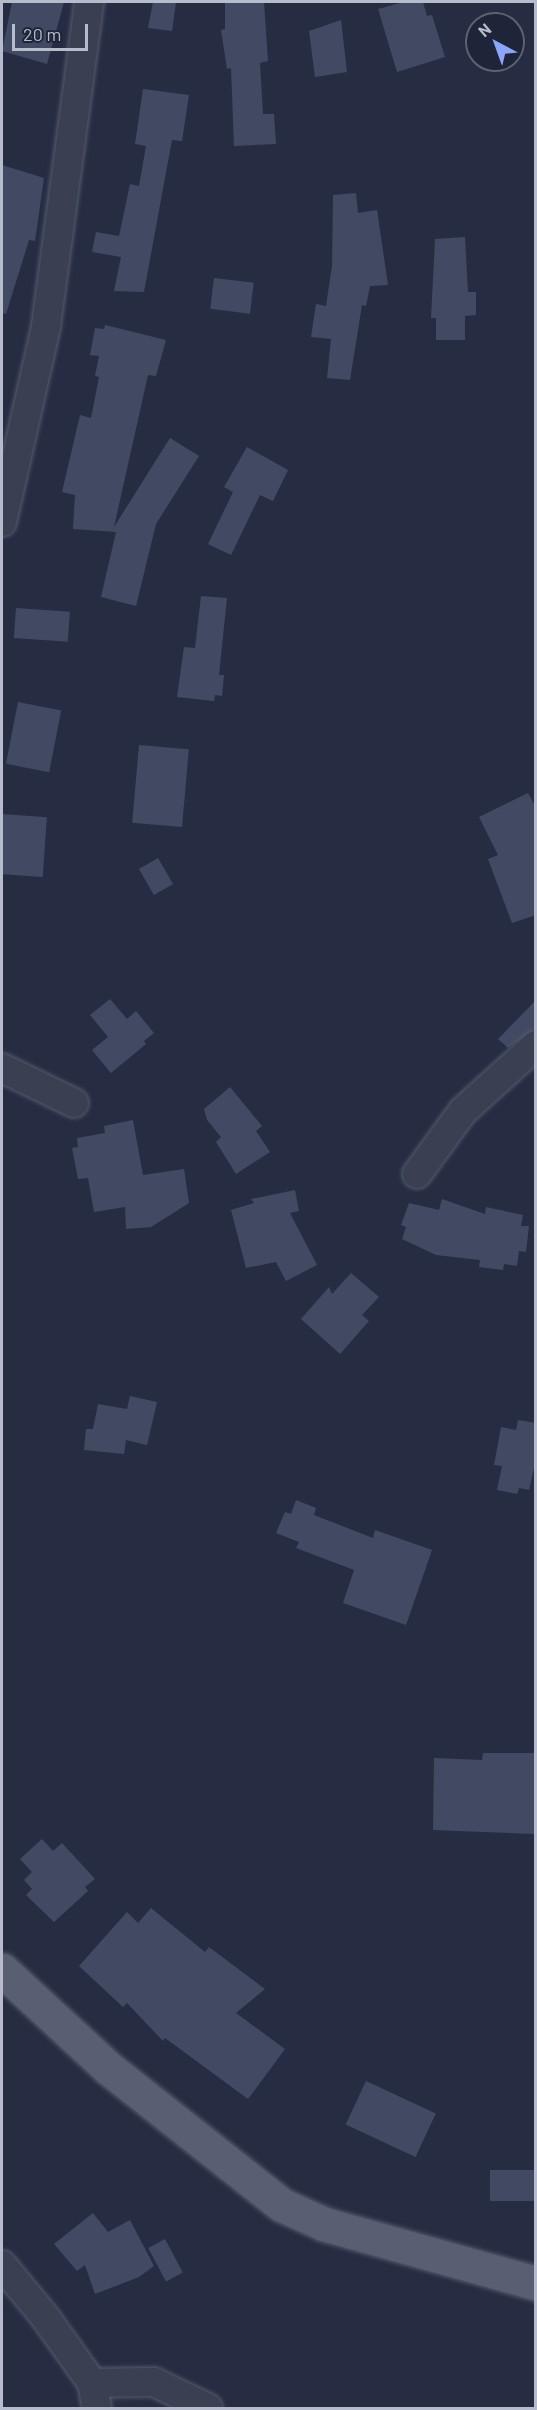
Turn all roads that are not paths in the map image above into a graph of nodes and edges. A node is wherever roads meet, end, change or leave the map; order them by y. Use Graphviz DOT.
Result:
graph roads {
  1 [pos="90,2"];
  2 [pos="2,522"];
  3 [pos="536,1046"];
  4 [pos="2,1068"];
  5 [pos="74,1103"];
  6 [pos="417,1174"];
  7 [pos="2,1970"];
  8 [pos="2,2265"];
  9 [pos="536,2283"];
  10 [pos="95,2396"];
  11 [pos="208,2409"];
  1 -- 2 [label="street"];
  3 -- 6 [label="street"];
  4 -- 5 [label="street"];
  7 -- 9 [label="main road"];
  8 -- 10 [label="street"];
  10 -- 11 [label="street"];
}
